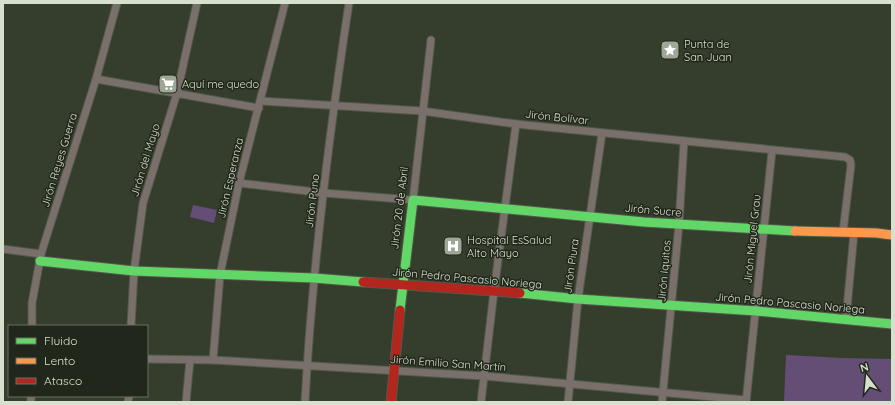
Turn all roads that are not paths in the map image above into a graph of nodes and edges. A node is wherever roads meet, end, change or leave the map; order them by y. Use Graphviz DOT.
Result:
graph roads {
  1 [pos="117,3"];
  2 [pos="197,3"];
  3 [pos="285,3"];
  4 [pos="349,3"];
  5 [pos="430,40"];
  6 [pos="96,79"];
  7 [pos="177,93"];
  8 [pos="260,101"];
  9 [pos="334,106"];
  10 [pos="259,108"];
  11 [pos="422,112"];
  12 [pos="516,124"];
  13 [pos="602,133"];
  14 [pos="684,141"];
  15 [pos="772,151"];
  16 [pos="239,183"];
  17 [pos="324,193"];
  18 [pos="414,200"];
  19 [pos="505,209"];
  20 [pos="589,217"];
  21 [pos="679,224"];
  22 [pos="765,230"];
  23 [pos="842,232"];
  24 [pos="854,233"];
  25 [pos="892,235"];
  26 [pos="3,249"];
  27 [pos="40,258"];
  28 [pos="134,271"];
  29 [pos="220,275"];
  30 [pos="314,278"];
  31 [pos="402,285"];
  32 [pos="494,291"];
  33 [pos="578,299"];
  34 [pos="672,306"];
  35 [pos="756,311"];
  36 [pos="846,319"];
  37 [pos="892,324"];
  38 [pos="32,325"];
  39 [pos="131,325"];
  40 [pos="148,359"];
  41 [pos="190,360"];
  42 [pos="213,360"];
  43 [pos="307,366"];
  44 [pos="395,370"];
  45 [pos="484,376"];
  46 [pos="570,384"];
  47 [pos="662,393"];
  48 [pos="746,401"];
  49 [pos="186,402"];
  50 [pos="305,402"];
  51 [pos="391,402"];
  52 [pos="481,402"];
  53 [pos="568,402"];
  54 [pos="662,402"];
  1 -- 6 [label="street, Jirón Reyes Guerra"];
  2 -- 7 [label="street, Jirón del Mayo"];
  3 -- 8 [label="street, Jirón Esperanza"];
  4 -- 9 [label="street, Jirón Puno"];
  5 -- 11 [label="street, Jirón 20 de Abril"];
  6 -- 7 [label="street"];
  6 -- 27 [label="street, Jirón Reyes Guerra"];
  7 -- 10 [label="street"];
  7 -- 28 [label="street, Jirón del Mayo"];
  8 -- 9 [label="street, Jirón Bolívar"];
  8 -- 10 [label="street, Jirón Esperanza"];
  9 -- 11 [label="street, Jirón Bolívar"];
  9 -- 17 [label="street, Jirón Puno"];
  10 -- 16 [label="street, Jirón Esperanza"];
  11 -- 12 [label="street, Jirón Bolívar"];
  11 -- 18 [label="street, Jirón 20 de Abril"];
  12 -- 13 [label="street, Jirón Bolívar"];
  12 -- 19 [label="street"];
  13 -- 14 [label="street, Jirón Bolívar"];
  13 -- 20 [label="street, Jirón Piura"];
  14 -- 15 [label="street, Jirón Bolívar"];
  14 -- 21 [label="street, Jirón Iquitos"];
  15 -- 22 [label="street, Jirón Miguel Grau"];
  15 -- 23 [label="street, Jirón Bolívar"];
  16 -- 17 [label="street"];
  16 -- 29 [label="street, Jirón Esperanza"];
  17 -- 18 [label="street"];
  17 -- 30 [label="street, Jirón Puno"];
  18 -- 19 [label="street, Jirón Sucre"];
  18 -- 31 [label="street, Jirón 20 de Abril"];
  19 -- 20 [label="street, Jirón Sucre"];
  19 -- 32 [label="street"];
  20 -- 21 [label="street, Jirón Sucre"];
  20 -- 33 [label="street, Jirón Piura"];
  21 -- 22 [label="street, Jirón Sucre"];
  21 -- 34 [label="street, Jirón Iquitos"];
  22 -- 23 [label="street, Jirón Sucre"];
  22 -- 35 [label="street, Jirón Miguel Grau"];
  23 -- 24 [label="street, Jirón Sucre"];
  24 -- 25 [label="street, Jirón Sucre"];
  24 -- 36 [label="street"];
  26 -- 27 [label="street"];
  27 -- 28 [label="street, Jirón Pedro Pascasio Noriega"];
  27 -- 38 [label="street, Jirón Reyes Guerra"];
  28 -- 29 [label="street, Jirón Pedro Pascasio Noriega"];
  28 -- 39 [label="street, Jirón del Mayo"];
  29 -- 30 [label="street, Jirón Pedro Pascasio Noriega"];
  29 -- 42 [label="street, Jirón Esperanza"];
  30 -- 31 [label="street, Jirón Pedro Pascasio Noriega"];
  30 -- 43 [label="street, Jirón Puno"];
  31 -- 32 [label="street, Jirón Pedro Pascasio Noriega"];
  31 -- 44 [label="street, Jirón 20 de Abril"];
  32 -- 33 [label="street, Jirón Pedro Pascasio Noriega"];
  32 -- 45 [label="street"];
  33 -- 34 [label="street, Jirón Pedro Pascasio Noriega"];
  33 -- 46 [label="street, Jirón Piura"];
  34 -- 35 [label="street, Jirón Pedro Pascasio Noriega"];
  34 -- 47 [label="street, Jirón Iquitos"];
  35 -- 36 [label="street, Jirón Pedro Pascasio Noriega"];
  35 -- 48 [label="street, Jirón Miguel Grau"];
  36 -- 37 [label="street, Jirón Pedro Pascasio Noriega"];
  40 -- 41 [label="street, Jirón Emilio San Martín"];
  41 -- 42 [label="street, Jirón Emilio San Martín"];
  41 -- 49 [label="street"];
  42 -- 43 [label="street, Jirón Emilio San Martín"];
  43 -- 44 [label="street, Jirón Emilio San Martín"];
  43 -- 50 [label="street, Jirón Puno"];
  44 -- 45 [label="street, Jirón Emilio San Martín"];
  44 -- 51 [label="street, Jirón 20 de Abril"];
  45 -- 46 [label="street, Jirón Emilio San Martín"];
  45 -- 52 [label="street"];
  46 -- 47 [label="street, Jirón Emilio San Martín"];
  46 -- 53 [label="street, Jirón Piura"];
  47 -- 48 [label="street, Jirón Emilio San Martín"];
  47 -- 54 [label="street, Jirón Iquitos"];
}
